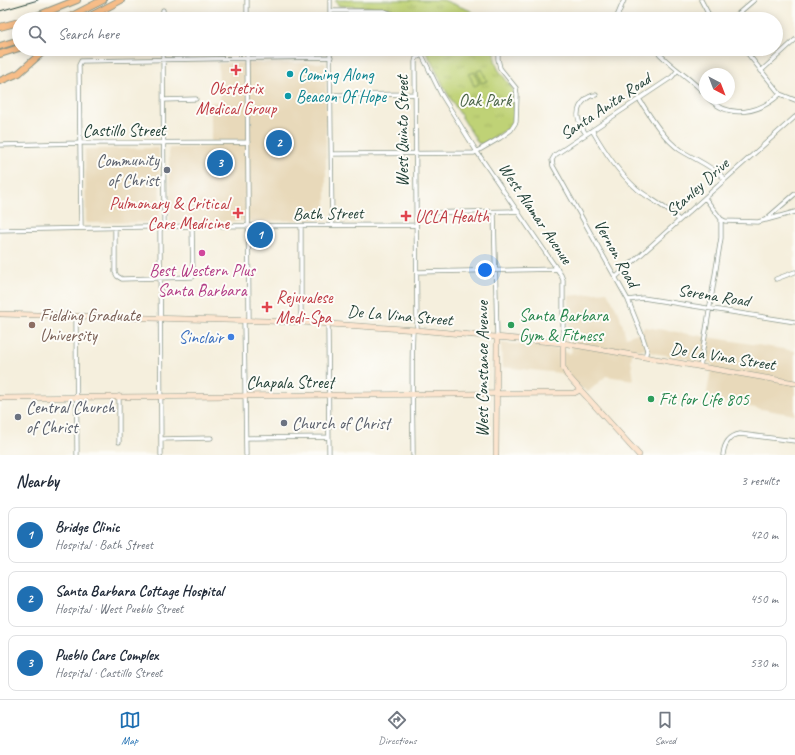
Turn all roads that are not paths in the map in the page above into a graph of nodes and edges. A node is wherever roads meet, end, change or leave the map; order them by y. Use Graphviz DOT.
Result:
graph roads {
  1 [pos="77,0"];
  2 [pos="103,0"];
  3 [pos="121,0"];
  4 [pos="247,0"];
  5 [pos="330,0"];
  6 [pos="624,0"];
  7 [pos="701,0"];
  8 [pos="754,0"];
  9 [pos="113,4"];
  10 [pos="331,11"];
  11 [pos="47,12"];
  12 [pos="80,12"];
  13 [pos="98,12"];
  14 [pos="103,12"];
  15 [pos="247,12"];
  16 [pos="386,12"];
  17 [pos="618,12"];
  18 [pos="707,12"];
  19 [pos="740,12"];
  20 [pos="12,24"];
  21 [pos="0,27"];
  22 [pos="795,40"];
  23 [pos="12,42"];
  24 [pos="0,46"];
  25 [pos="12,50"];
  26 [pos="783,51"];
  27 [pos="0,54"];
  28 [pos="38,56"];
  29 [pos="164,56"];
  30 [pos="420,56"];
  31 [pos="422,56"];
  32 [pos="498,56"];
  33 [pos="662,56"];
  34 [pos="749,56"];
  35 [pos="777,56"];
  36 [pos="331,57"];
  37 [pos="247,58"];
  38 [pos="164,59"];
  39 [pos="677,71"];
  40 [pos="761,71"];
  41 [pos="0,81"];
  42 [pos="699,88"];
  43 [pos="415,94"];
  44 [pos="780,94"];
  45 [pos="331,95"];
  46 [pos="596,95"];
  47 [pos="196,99"];
  48 [pos="639,99"];
  49 [pos="164,100"];
  50 [pos="795,100"];
  51 [pos="715,104"];
  52 [pos="795,117"];
  53 [pos="592,130"];
  54 [pos="586,134"];
  55 [pos="248,142"];
  56 [pos="80,143"];
  57 [pos="164,143"];
  58 [pos="0,145"];
  59 [pos="477,152"];
  60 [pos="416,153"];
  61 [pos="332,154"];
  62 [pos="553,166"];
  63 [pos="725,179"];
  64 [pos="795,194"];
  65 [pos="705,198"];
  66 [pos="518,211"];
  67 [pos="494,212"];
  68 [pos="795,212"];
  69 [pos="416,213"];
  70 [pos="722,219"];
  71 [pos="679,220"];
  72 [pos="765,220"];
  73 [pos="332,225"];
  74 [pos="416,225"];
  75 [pos="192,226"];
  76 [pos="248,226"];
  77 [pos="301,226"];
  78 [pos="162,227"];
  79 [pos="81,228"];
  80 [pos="115,228"];
  81 [pos="0,230"];
  82 [pos="558,270"];
  83 [pos="496,271"];
  84 [pos="417,272"];
  85 [pos="795,272"];
  86 [pos="616,277"];
  87 [pos="160,278"];
  88 [pos="776,279"];
  89 [pos="628,300"];
  90 [pos="710,308"];
  91 [pos="0,314"];
  92 [pos="76,316"];
  93 [pos="161,318"];
  94 [pos="247,320"];
  95 [pos="302,322"];
  96 [pos="795,322"];
  97 [pos="328,323"];
  98 [pos="415,330"];
  99 [pos="497,337"];
  100 [pos="563,343"];
  101 [pos="646,357"];
  102 [pos="700,368"];
  103 [pos="795,383"];
  104 [pos="580,390"];
  105 [pos="413,394"];
  106 [pos="497,394"];
  107 [pos="328,395"];
  108 [pos="119,396"];
  109 [pos="161,396"];
  110 [pos="245,396"];
  111 [pos="77,397"];
  112 [pos="0,398"];
  113 [pos="328,437"];
  114 [pos="161,438"];
  115 [pos="211,438"];
  116 [pos="246,438"];
  117 [pos="795,441"];
  118 [pos="119,442"];
  119 [pos="77,455"];
  120 [pos="162,455"];
  121 [pos="246,455"];
  122 [pos="329,455"];
  123 [pos="413,455"];
  124 [pos="496,455"];
  125 [pos="639,455"];
  126 [pos="723,455"];
  1 -- 11 [label="highway"];
  2 -- 12 [label="highway"];
  3 -- 9 [label="highway"];
  4 -- 15 [label="street"];
  5 -- 10 [label="street"];
  6 -- 17 [label="street"];
  7 -- 18 [label="street"];
  8 -- 19 [label="street"];
  9 -- 13 [label="highway"];
  9 -- 14 [label="highway"];
  10 -- 16 [label="street"];
  20 -- 21 [label="highway"];
  22 -- 26 [label="street"];
  23 -- 24 [label="highway"];
  25 -- 27 [label="highway"];
  28 -- 41 [label="highway"];
  29 -- 38 [label="street"];
  30 -- 43 [label="street, West Quinto Street"];
  31 -- 59 [label="street, West Alamar Avenue"];
  32 -- 59 [label="street"];
  33 -- 39 [label="street"];
  34 -- 40 [label="street"];
  35 -- 40 [label="street"];
  36 -- 37 [label="street"];
  36 -- 45 [label="street"];
  37 -- 38 [label="street"];
  37 -- 55 [label="street"];
  38 -- 49 [label="street"];
  38 -- 56 [label="street"];
  39 -- 42 [label="street"];
  39 -- 48 [label="street, Santa Anita Road"];
  40 -- 44 [label="street"];
  43 -- 45 [label="street"];
  43 -- 60 [label="street, West Quinto Street"];
  44 -- 50 [label="street"];
  44 -- 51 [label="street"];
  45 -- 61 [label="street"];
  46 -- 54 [label="street"];
  47 -- 49 [label="street"];
  48 -- 53 [label="street, Santa Anita Road"];
  48 -- 63 [label="street"];
  49 -- 57 [label="street"];
  52 -- 63 [label="street, Stanley Drive"];
  53 -- 54 [label="street, Santa Anita Road"];
  53 -- 71 [label="street"];
  54 -- 62 [label="street, Santa Anita Road"];
  55 -- 57 [label="street, Castillo Street"];
  55 -- 76 [label="street"];
  56 -- 57 [label="street, Castillo Street"];
  56 -- 58 [label="street, Castillo Street"];
  56 -- 79 [label="street"];
  57 -- 78 [label="street"];
  59 -- 60 [label="street"];
  59 -- 66 [label="street, West Alamar Avenue"];
  60 -- 61 [label="street"];
  60 -- 69 [label="street, West Quinto Street"];
  61 -- 73 [label="street"];
  62 -- 86 [label="street, Vernon Road"];
  63 -- 65 [label="street, Stanley Drive"];
  64 -- 72 [label="street"];
  65 -- 70 [label="street"];
  65 -- 71 [label="street, Stanley Drive"];
  66 -- 67 [label="street"];
  66 -- 82 [label="street, West Alamar Avenue"];
  67 -- 69 [label="street"];
  67 -- 83 [label="street, West Constance Avenue"];
  68 -- 72 [label="street"];
  69 -- 74 [label="street, West Quinto Street"];
  70 -- 72 [label="street"];
  70 -- 90 [label="street"];
  71 -- 86 [label="street, Stanley Drive"];
  73 -- 74 [label="street, Bath Street"];
  73 -- 77 [label="street, Bath Street"];
  74 -- 84 [label="street, West Quinto Street"];
  75 -- 76 [label="street, Bath Street"];
  75 -- 78 [label="street, Bath Street"];
  75 -- 87 [label="street"];
  76 -- 77 [label="street, Bath Street"];
  76 -- 94 [label="street"];
  77 -- 95 [label="street"];
  78 -- 80 [label="street, Bath Street"];
  78 -- 87 [label="street"];
  79 -- 80 [label="street, Bath Street"];
  79 -- 81 [label="street, Bath Street"];
  80 -- 87 [label="street"];
  82 -- 83 [label="street"];
  82 -- 100 [label="street, West Alamar Avenue"];
  83 -- 84 [label="street"];
  83 -- 99 [label="street, West Constance Avenue"];
  84 -- 98 [label="street, West Quinto Street"];
  85 -- 88 [label="street"];
  86 -- 89 [label="street, Vernon Road"];
  87 -- 93 [label="street"];
  89 -- 90 [label="street, Serena Road"];
  89 -- 101 [label="street, Vernon Road"];
  90 -- 96 [label="street, Serena Road"];
  90 -- 102 [label="street"];
  91 -- 92 [label="street, De La Vina Street"];
  92 -- 93 [label="street, De La Vina Street"];
  92 -- 111 [label="street"];
  93 -- 94 [label="street, De La Vina Street"];
  93 -- 109 [label="street"];
  94 -- 95 [label="street, De La Vina Street"];
  94 -- 110 [label="street"];
  95 -- 97 [label="street, De La Vina Street"];
  97 -- 98 [label="street, De La Vina Street"];
  97 -- 107 [label="street"];
  98 -- 99 [label="street, De La Vina Street"];
  98 -- 105 [label="street, West Quinto Street"];
  99 -- 100 [label="street, De La Vina Street"];
  99 -- 106 [label="street, West Constance Avenue"];
  100 -- 101 [label="street, De La Vina Street"];
  100 -- 104 [label="street, West Alamar Avenue"];
  101 -- 102 [label="street, De La Vina Street"];
  102 -- 103 [label="street, De La Vina Street"];
  104 -- 106 [label="street, Chapala Street"];
  104 -- 125 [label="street, West Alamar Avenue"];
  105 -- 106 [label="street, Chapala Street"];
  105 -- 107 [label="street, Chapala Street"];
  105 -- 123 [label="street, West Quinto Street"];
  106 -- 124 [label="street, West Constance Avenue"];
  107 -- 110 [label="street, Chapala Street"];
  107 -- 113 [label="street"];
  108 -- 109 [label="street, Chapala Street"];
  108 -- 111 [label="street, Chapala Street"];
  108 -- 118 [label="street"];
  109 -- 110 [label="street, Chapala Street"];
  109 -- 114 [label="street"];
  110 -- 116 [label="street"];
  111 -- 112 [label="street, Chapala Street"];
  111 -- 119 [label="street"];
  113 -- 116 [label="street"];
  113 -- 122 [label="street"];
  114 -- 115 [label="street"];
  114 -- 120 [label="street"];
  116 -- 121 [label="street"];
  117 -- 126 [label="street"];
}
